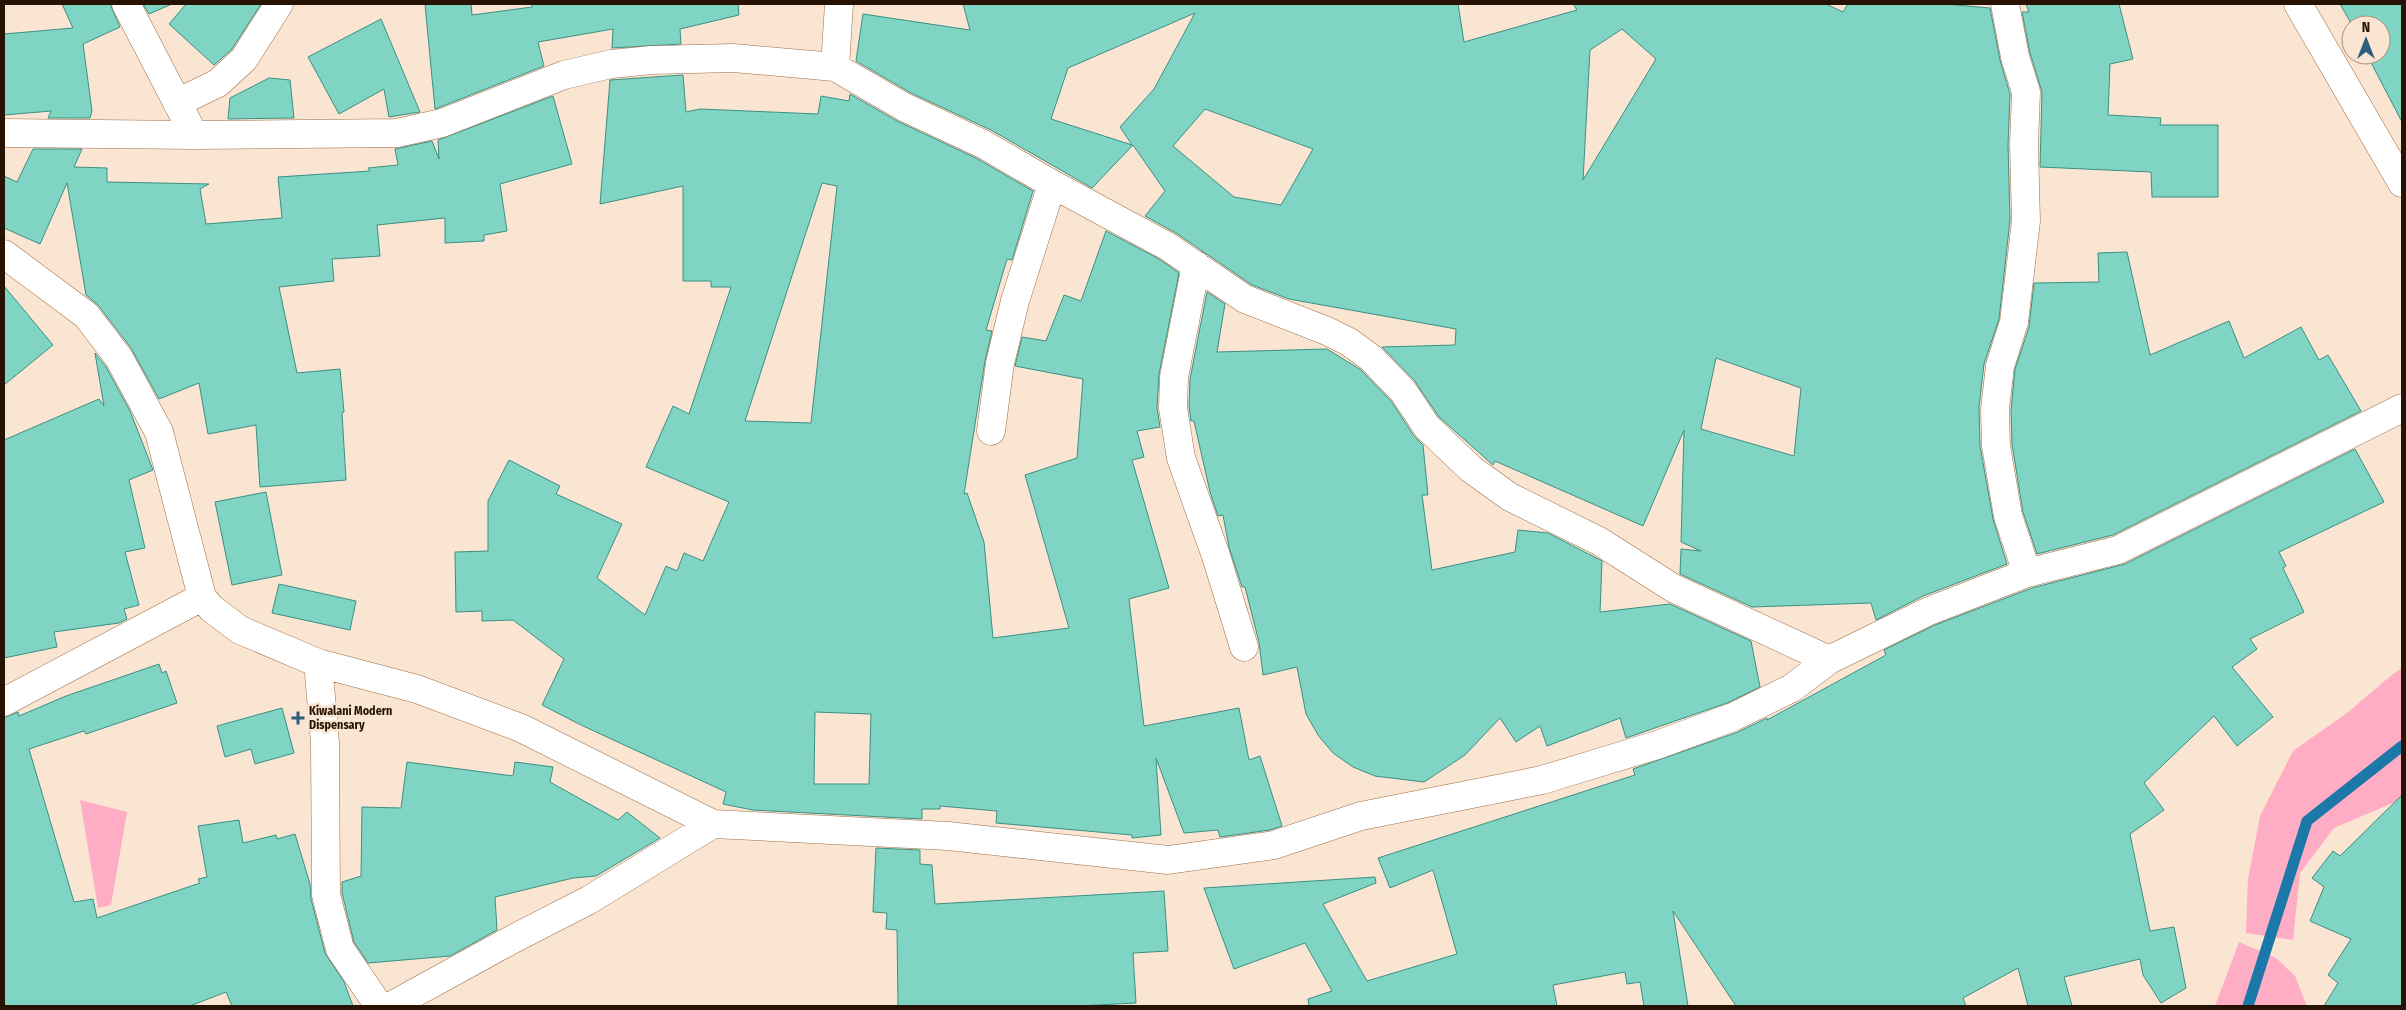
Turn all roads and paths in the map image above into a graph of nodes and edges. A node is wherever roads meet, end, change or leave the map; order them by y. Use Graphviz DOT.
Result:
graph roads {
  1 [pos="126,4"];
  2 [pos="279,4"];
  3 [pos="839,4"];
  4 [pos="2005,4"];
  5 [pos="2298,4"];
  6 [pos="835,68"];
  7 [pos="177,103"];
  8 [pos="4,133"];
  9 [pos="194,135"];
  10 [pos="2402,183"];
  11 [pos="1052,184"];
  12 [pos="4,254"];
  13 [pos="1196,265"];
  14 [pos="2402,408"];
  15 [pos="991,430"];
  16 [pos="2027,573"];
  17 [pos="202,597"];
  18 [pos="1244,647"];
  19 [pos="1829,660"];
  20 [pos="318,663"];
  21 [pos="4,702"];
  22 [pos="714,824"];
  23 [pos="379,1006"];
  24 [pos="391,1006"];
  1 -- 7 [label="street"];
  2 -- 7 [label="street"];
  3 -- 6 [label="street"];
  4 -- 16 [label="street"];
  5 -- 10 [label="street"];
  6 -- 9 [label="street"];
  6 -- 11 [label="street"];
  7 -- 9 [label="street"];
  8 -- 9 [label="street"];
  11 -- 13 [label="street"];
  11 -- 15 [label="street"];
  12 -- 17 [label="street"];
  13 -- 18 [label="street"];
  13 -- 19 [label="street"];
  14 -- 16 [label="street"];
  16 -- 19 [label="street"];
  17 -- 20 [label="street"];
  17 -- 21 [label="street"];
  19 -- 22 [label="street"];
  20 -- 22 [label="street"];
  20 -- 23 [label="street"];
  22 -- 24 [label="street"];
}
